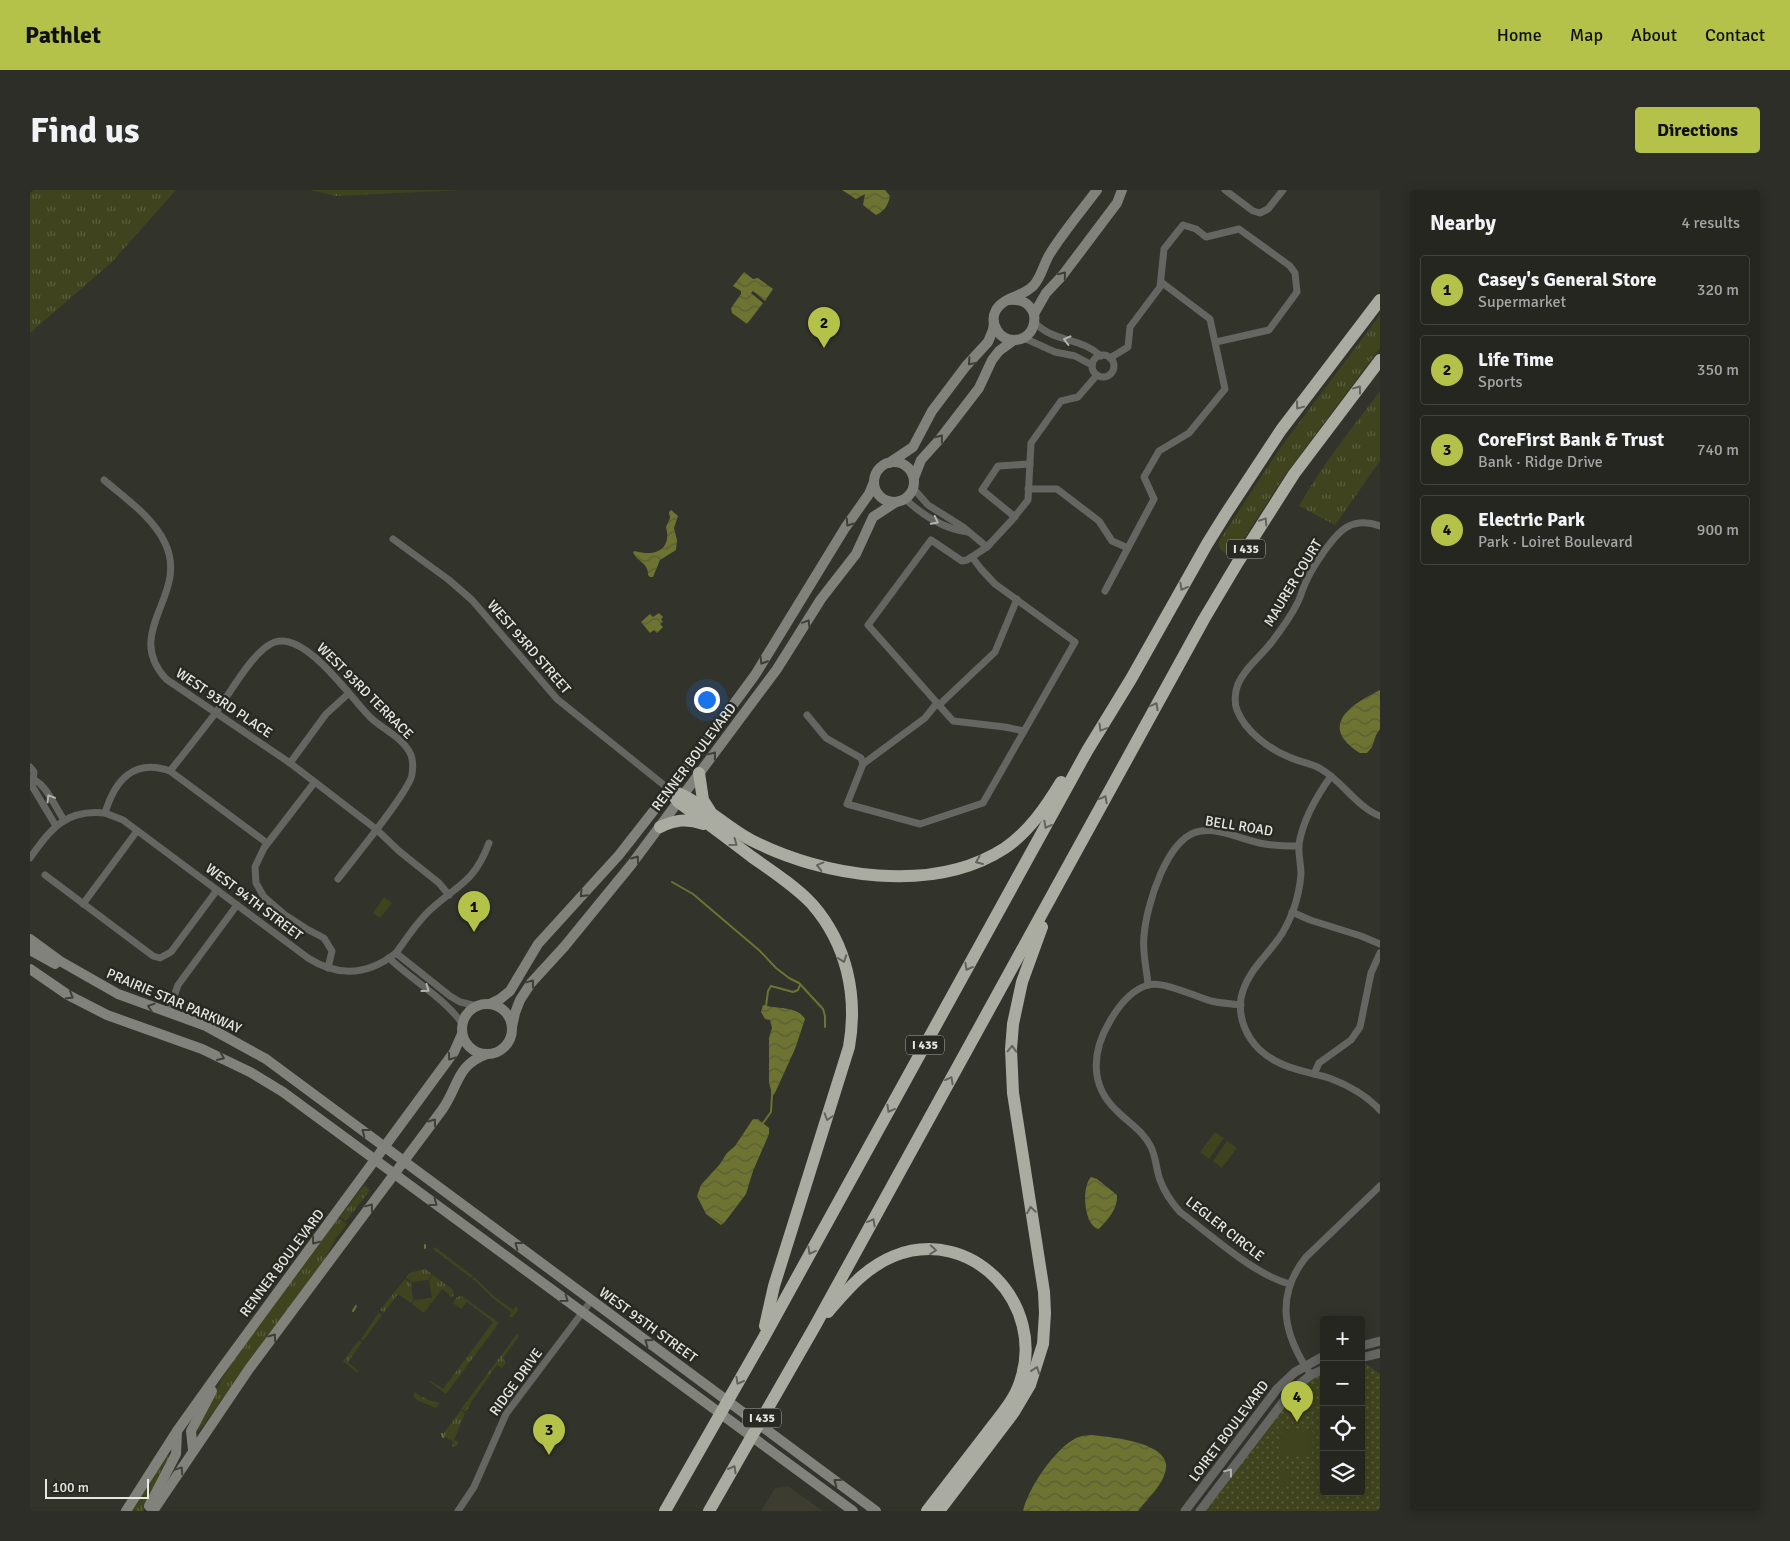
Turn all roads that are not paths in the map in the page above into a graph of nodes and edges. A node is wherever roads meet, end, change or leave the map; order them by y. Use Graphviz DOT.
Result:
graph roads {
  1 [pos="1097,190"];
  2 [pos="1122,190"];
  3 [pos="1224,190"];
  4 [pos="1283,190"];
  5 [pos="1161,282"];
  6 [pos="1009,300"];
  7 [pos="1380,300"];
  8 [pos="1034,318"];
  9 [pos="994,320"];
  10 [pos="1019,339"];
  11 [pos="1216,342"];
  12 [pos="1101,356"];
  13 [pos="1110,358"];
  14 [pos="1380,360"];
  15 [pos="1092,365"];
  16 [pos="1097,375"];
  17 [pos="889,462"];
  18 [pos="1030,464"];
  19 [pos="104,480"];
  20 [pos="874,482"];
  21 [pos="914,483"];
  22 [pos="1028,489"];
  23 [pos="900,501"];
  24 [pos="1014,517"];
  25 [pos="1380,526"];
  26 [pos="969,532"];
  27 [pos="393,539"];
  28 [pos="987,548"];
  29 [pos="1128,548"];
  30 [pos="972,557"];
  31 [pos="1105,590"];
  32 [pos="1017,599"];
  33 [pos="348,694"];
  34 [pos="938,704"];
  35 [pos="216,712"];
  36 [pos="807,715"];
  37 [pos="1024,731"];
  38 [pos="1088,751"];
  39 [pos="290,763"];
  40 [pos="863,764"];
  41 [pos="30,766"];
  42 [pos="170,771"];
  43 [pos="699,774"];
  44 [pos="1331,776"];
  45 [pos="32,779"];
  46 [pos="314,782"];
  47 [pos="670,790"];
  48 [pos="681,798"];
  49 [pos="105,813"];
  50 [pos="1380,816"];
  51 [pos="64,820"];
  52 [pos="712,821"];
  53 [pos="56,826"];
  54 [pos="660,827"];
  55 [pos="376,829"];
  56 [pos="137,830"];
  57 [pos="267,843"];
  58 [pos="489,843"];
  59 [pos="1299,846"];
  60 [pos="30,858"];
  61 [pos="45,875"];
  62 [pos="338,880"];
  63 [pos="1056,888"];
  64 [pos="217,890"];
  65 [pos="449,895"];
  66 [pos="84,904"];
  67 [pos="238,905"];
  68 [pos="1292,912"];
  69 [pos="30,939"];
  70 [pos="1380,944"];
  71 [pos="30,950"];
  72 [pos="396,953"];
  73 [pos="1380,953"];
  74 [pos="389,958"];
  75 [pos="328,968"];
  76 [pos="30,969"];
  77 [pos="94,982"];
  78 [pos="1148,986"];
  79 [pos="490,1004"];
  80 [pos="1241,1005"];
  81 [pos="477,1006"];
  82 [pos="168,1013"];
  83 [pos="512,1027"];
  84 [pos="462,1029"];
  85 [pos="487,1054"];
  86 [pos="1314,1074"];
  87 [pos="1380,1110"];
  88 [pos="385,1147"];
  89 [pos="375,1160"];
  90 [pos="404,1161"];
  91 [pos="394,1174"];
  92 [pos="1380,1186"];
  93 [pos="1290,1284"];
  94 [pos="590,1301"];
  95 [pos="582,1312"];
  96 [pos="815,1326"];
  97 [pos="763,1339"];
  98 [pos="1380,1341"];
  99 [pos="1365,1345"];
  100 [pos="1380,1353"];
  101 [pos="230,1356"];
  102 [pos="1365,1357"];
  103 [pos="1320,1358"];
  104 [pos="1304,1366"];
  105 [pos="1320,1371"];
  106 [pos="1311,1375"];
  107 [pos="177,1430"];
  108 [pos="193,1450"];
  109 [pos="126,1511"];
  110 [pos="147,1511"];
  111 [pos="153,1511"];
  112 [pos="458,1511"];
  113 [pos="665,1511"];
  114 [pos="709,1511"];
  115 [pos="852,1511"];
  116 [pos="876,1511"];
  117 [pos="927,1511"];
  118 [pos="940,1511"];
  119 [pos="1185,1511"];
  120 [pos="1200,1511"];
  1 -- 6 [label="main road"];
  8 -- 2 [label="main road, one-way"];
  3 -- 4 [label="street"];
  5 -- 11 [label="street"];
  5 -- 11 [label="street"];
  5 -- 13 [label="street"];
  6 -- 8 [label="main road"];
  6 -- 9 [label="main road"];
  7 -- 38 [label="highway, I 435, one-way"];
  8 -- 10 [label="main road"];
  12 -- 8 [label="street, one-way"];
  9 -- 10 [label="main road"];
  9 -- 17 [label="main road, one-way"];
  10 -- 15 [label="street"];
  21 -- 10 [label="main road, one-way"];
  11 -- 29 [label="street"];
  12 -- 13 [label="street"];
  12 -- 15 [label="street"];
  13 -- 16 [label="street"];
  63 -- 14 [label="highway, I 435, one-way"];
  15 -- 16 [label="street"];
  16 -- 18 [label="street"];
  17 -- 20 [label="main road"];
  17 -- 21 [label="main road"];
  18 -- 22 [label="street"];
  18 -- 24 [label="street"];
  19 -- 35 [label="street, WEST 93RD PLACE"];
  20 -- 23 [label="main road"];
  20 -- 47 [label="main road, RENNER BOULEVARD, one-way"];
  21 -- 23 [label="main road"];
  21 -- 26 [label="street"];
  22 -- 24 [label="street"];
  22 -- 29 [label="street"];
  23 -- 26 [label="street, one-way"];
  43 -- 23 [label="main road, RENNER BOULEVARD, one-way"];
  24 -- 28 [label="street"];
  25 -- 44 [label="street, MAURER COURT"];
  26 -- 28 [label="street"];
  27 -- 47 [label="street, WEST 93RD STREET"];
  28 -- 30 [label="street"];
  29 -- 31 [label="street"];
  30 -- 32 [label="street"];
  30 -- 34 [label="street"];
  32 -- 34 [label="street"];
  32 -- 37 [label="street"];
  33 -- 35 [label="street, WEST 93RD TERRACE"];
  33 -- 39 [label="street"];
  33 -- 55 [label="street, WEST 93RD TERRACE"];
  34 -- 37 [label="street"];
  34 -- 40 [label="street"];
  35 -- 39 [label="street, WEST 93RD PLACE"];
  35 -- 42 [label="street"];
  36 -- 40 [label="street"];
  37 -- 40 [label="street"];
  38 -- 52 [label="highway, one-way"];
  38 -- 97 [label="highway, I 435, one-way"];
  39 -- 46 [label="street, WEST 93RD PLACE"];
  41 -- 45 [label="street"];
  42 -- 49 [label="street"];
  42 -- 57 [label="street"];
  43 -- 48 [label="main road, RENNER BOULEVARD"];
  43 -- 52 [label="highway"];
  44 -- 50 [label="street, MAURER COURT"];
  44 -- 59 [label="street"];
  51 -- 45 [label="street, one-way"];
  45 -- 53 [label="street"];
  46 -- 55 [label="street, WEST 93RD PLACE"];
  46 -- 57 [label="street"];
  47 -- 48 [label="highway"];
  47 -- 79 [label="main road, RENNER BOULEVARD, one-way"];
  48 -- 52 [label="highway"];
  48 -- 54 [label="main road, RENNER BOULEVARD"];
  49 -- 51 [label="street"];
  49 -- 56 [label="street, WEST 94TH STREET"];
  51 -- 53 [label="street"];
  52 -- 54 [label="highway"];
  52 -- 97 [label="highway, one-way"];
  53 -- 60 [label="street"];
  83 -- 54 [label="main road, RENNER BOULEVARD, one-way"];
  55 -- 62 [label="street"];
  55 -- 65 [label="street, WEST 93RD PLACE"];
  56 -- 64 [label="street, WEST 94TH STREET"];
  56 -- 66 [label="street"];
  57 -- 75 [label="street"];
  58 -- 65 [label="street, WEST 94TH STREET"];
  59 -- 68 [label="street"];
  59 -- 78 [label="street, BELL ROAD"];
  61 -- 66 [label="street"];
  96 -- 63 [label="highway, I 435, one-way"];
  118 -- 63 [label="highway, one-way"];
  64 -- 66 [label="street"];
  64 -- 67 [label="street, WEST 94TH STREET"];
  65 -- 72 [label="street, WEST 94TH STREET"];
  67 -- 75 [label="street, WEST 94TH STREET"];
  67 -- 82 [label="street"];
  68 -- 70 [label="street"];
  68 -- 80 [label="street"];
  69 -- 77 [label="main road, PRAIRIE STAR PARKWAY"];
  71 -- 77 [label="main road"];
  72 -- 74 [label="street, WEST 94TH STREET"];
  72 -- 81 [label="street"];
  73 -- 86 [label="street"];
  74 -- 75 [label="street, WEST 94TH STREET"];
  74 -- 84 [label="street, one-way"];
  76 -- 89 [label="main road, one-way"];
  82 -- 77 [label="main road, PRAIRIE STAR PARKWAY, one-way"];
  78 -- 80 [label="street"];
  78 -- 93 [label="street, LEGLER CIRCLE"];
  79 -- 81 [label="main road"];
  79 -- 83 [label="main road"];
  80 -- 86 [label="street"];
  81 -- 84 [label="main road"];
  88 -- 82 [label="main road, PRAIRIE STAR PARKWAY, one-way"];
  83 -- 85 [label="main road"];
  84 -- 85 [label="main road"];
  84 -- 88 [label="main road, RENNER BOULEVARD, one-way"];
  90 -- 85 [label="main road, one-way"];
  86 -- 87 [label="street"];
  88 -- 89 [label="main road, RENNER BOULEVARD"];
  88 -- 90 [label="main road, PRAIRIE STAR PARKWAY"];
  89 -- 91 [label="main road"];
  89 -- 101 [label="main road, RENNER BOULEVARD, one-way"];
  90 -- 91 [label="main road"];
  94 -- 90 [label="main road, WEST 95TH STREET, one-way"];
  91 -- 95 [label="main road, WEST 95TH STREET, one-way"];
  108 -- 91 [label="main road, one-way"];
  92 -- 93 [label="street"];
  93 -- 104 [label="street"];
  94 -- 95 [label="street, RIDGE DRIVE"];
  116 -- 94 [label="main road, WEST 95TH STREET, one-way"];
  95 -- 112 [label="street, RIDGE DRIVE"];
  95 -- 115 [label="main road, WEST 95TH STREET"];
  114 -- 96 [label="highway, I 435, one-way"];
  96 -- 117 [label="highway, one-way"];
  97 -- 113 [label="highway, I 435, one-way"];
  98 -- 99 [label="street"];
  100 -- 102 [label="street"];
  101 -- 107 [label="main road, RENNER BOULEVARD"];
  101 -- 108 [label="main road"];
  103 -- 104 [label="street, LOIRET BOULEVARD"];
  104 -- 106 [label="street"];
  104 -- 119 [label="street, LOIRET BOULEVARD"];
  105 -- 106 [label="street, LOIRET BOULEVARD"];
  120 -- 106 [label="street, LOIRET BOULEVARD, one-way"];
  107 -- 109 [label="main road, RENNER BOULEVARD"];
  107 -- 110 [label="main road"];
  111 -- 108 [label="main road, one-way"];
}
